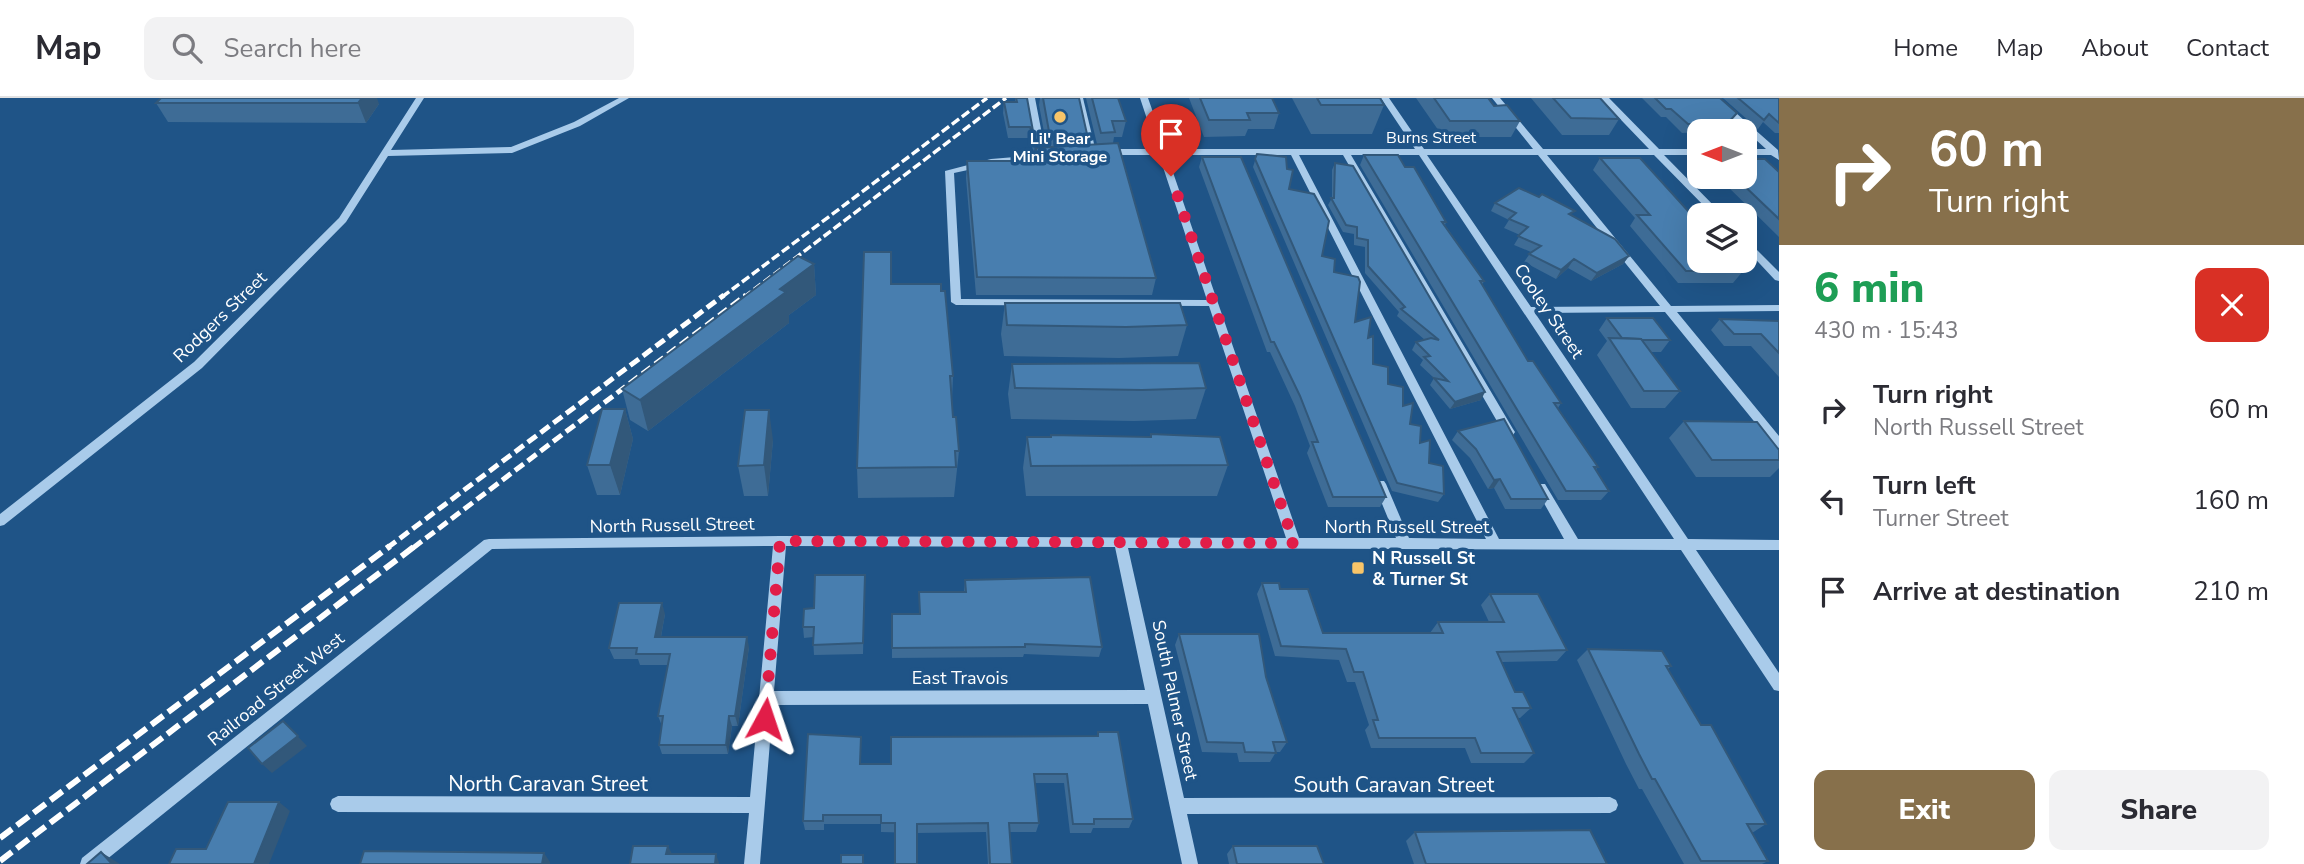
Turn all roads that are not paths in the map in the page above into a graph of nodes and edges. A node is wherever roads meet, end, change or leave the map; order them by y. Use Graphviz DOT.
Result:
graph roads {
  1 [pos="420,98"];
  2 [pos="625,98"];
  3 [pos="1031,98"];
  4 [pos="1079,98"];
  5 [pos="1144,98"];
  6 [pos="1385,98"];
  7 [pos="1496,98"];
  8 [pos="1604,98"];
  9 [pos="1714,98"];
  10 [pos="1162,151"];
  11 [pos="1238,151"];
  12 [pos="1293,151"];
  13 [pos="1345,151"];
  14 [pos="1420,151"];
  15 [pos="1539,152"];
  16 [pos="1656,152"];
  17 [pos="1687,152"];
  18 [pos="385,153"];
  19 [pos="1757,153"];
  20 [pos="1777,154"];
  21 [pos="1055,156"];
  22 [pos="1042,157"];
  23 [pos="1244,164"];
  24 [pos="1706,203"];
  25 [pos="1757,255"];
  26 [pos="1779,278"];
  27 [pos="1212,303"];
  28 [pos="1779,308"];
  29 [pos="1669,309"];
  30 [pos="1527,310"];
  31 [pos="1516,444"];
  32 [pos="1779,444"];
  33 [pos="1376,475"];
  34 [pos="1536,480"];
  35 [pos="0,521"];
  36 [pos="780,541"];
  37 [pos="1121,543"];
  38 [pos="1294,543"];
  39 [pos="489,544"];
  40 [pos="1574,544"];
  41 [pos="1685,544"];
  42 [pos="1405,545"];
  43 [pos="1496,545"];
  44 [pos="1779,545"];
  45 [pos="1778,683"];
  46 [pos="1154,697"];
  47 [pos="766,698"];
  48 [pos="338,804"];
  49 [pos="757,805"];
  50 [pos="1610,805"];
  51 [pos="1178,806"];
  52 [pos="88,864"];
  53 [pos="752,864"];
  54 [pos="1190,864"];
  1 -- 18 [label="street, Rodgers Street"];
  2 -- 18 [label="street"];
  3 -- 22 [label="street"];
  4 -- 10 [label="street, Burns Street"];
  5 -- 10 [label="street"];
  6 -- 14 [label="street, Cooley Street"];
  7 -- 15 [label="street"];
  8 -- 16 [label="street"];
  9 -- 20 [label="street"];
  10 -- 11 [label="street, Burns Street"];
  10 -- 27 [label="street"];
  11 -- 12 [label="street, Burns Street"];
  11 -- 23 [label="street"];
  12 -- 13 [label="street, Burns Street"];
  12 -- 43 [label="street"];
  13 -- 14 [label="street, Burns Street"];
  13 -- 31 [label="street"];
  14 -- 15 [label="street, Burns Street"];
  14 -- 30 [label="street, Cooley Street"];
  15 -- 16 [label="street, Burns Street"];
  15 -- 29 [label="street"];
  16 -- 17 [label="street, Burns Street"];
  16 -- 24 [label="street"];
  18 -- 35 [label="street, Rodgers Street"];
  19 -- 20 [label="street"];
  21 -- 22 [label="street"];
  22 -- 27 [label="street"];
  25 -- 26 [label="street"];
  27 -- 38 [label="street"];
  28 -- 29 [label="street"];
  29 -- 30 [label="street"];
  29 -- 32 [label="street"];
  30 -- 41 [label="street, Cooley Street"];
  33 -- 42 [label="street"];
  34 -- 40 [label="street"];
  36 -- 37 [label="street, North Russell Street"];
  36 -- 39 [label="street, North Russell Street"];
  36 -- 47 [label="street"];
  37 -- 38 [label="street, North Russell Street"];
  37 -- 46 [label="street, South Palmer Street"];
  38 -- 42 [label="street, North Russell Street"];
  39 -- 52 [label="street, Railroad Street West"];
  40 -- 41 [label="street, North Russell Street"];
  40 -- 43 [label="street, North Russell Street"];
  41 -- 44 [label="street, North Russell Street"];
  41 -- 45 [label="street, Cooley Street"];
  42 -- 43 [label="street, North Russell Street"];
  46 -- 47 [label="street, East Travois"];
  46 -- 51 [label="street, South Palmer Street"];
  47 -- 49 [label="street"];
  48 -- 49 [label="street, North Caravan Street"];
  49 -- 53 [label="street"];
  50 -- 51 [label="street, South Caravan Street"];
  51 -- 54 [label="street, South Palmer Street"];
}
